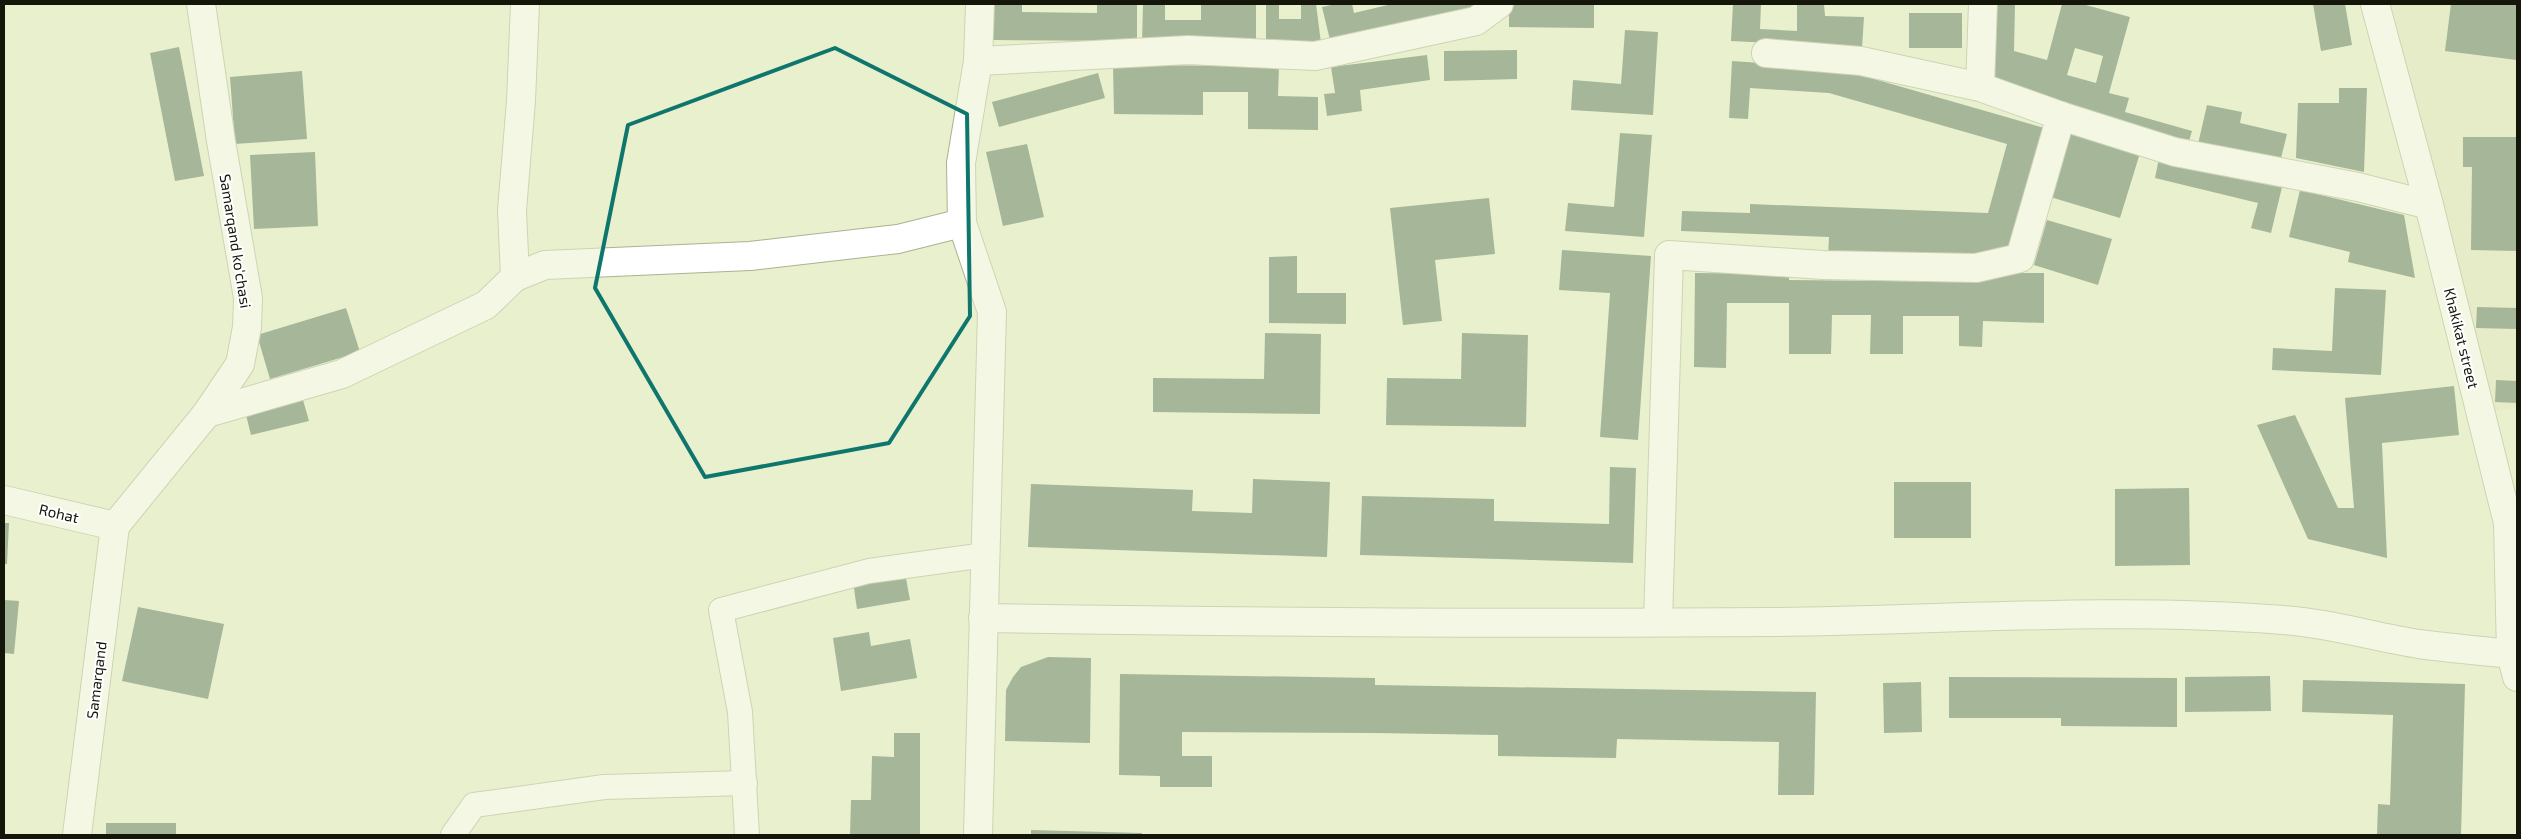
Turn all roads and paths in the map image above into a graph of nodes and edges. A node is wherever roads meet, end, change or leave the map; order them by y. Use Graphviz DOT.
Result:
graph roads {
  1 [pos="201,4"];
  2 [pos="525,4"];
  3 [pos="980,4"];
  4 [pos="1498,4"];
  5 [pos="1983,4"];
  6 [pos="2375,4"];
  7 [pos="1766,53"];
  8 [pos="978,61"];
  9 [pos="1980,87"];
  10 [pos="2061,116"];
  11 [pos="2429,206"];
  12 [pos="962,223"];
  13 [pos="515,278"];
  14 [pos="207,413"];
  15 [pos="2517,482"];
  16 [pos="4,500"];
  17 [pos="2508,523"];
  18 [pos="115,526"];
  19 [pos="985,555"];
  20 [pos="983,618"];
  21 [pos="1658,622"];
  22 [pos="2514,665"];
  23 [pos="745,783"];
  24 [pos="78,835"];
  25 [pos="453,835"];
  26 [pos="747,835"];
  27 [pos="978,835"];
  1 -- 14 [label="street, Samarqand ko'chasi"];
  2 -- 13 [label="street"];
  3 -- 8 [label="street"];
  4 -- 8 [label="street"];
  5 -- 9 [label="street"];
  6 -- 11 [label="street, Khakikat street"];
  7 -- 9 [label="street"];
  8 -- 12 [label="street"];
  9 -- 10 [label="street"];
  10 -- 11 [label="street"];
  10 -- 21 [label="street"];
  11 -- 17 [label="street, Khakikat street"];
  12 -- 13 [label="street"];
  12 -- 19 [label="street"];
  13 -- 14 [label="street"];
  14 -- 18 [label="street, Samarqand ko'chasi"];
  15 -- 17 [label="street"];
  16 -- 18 [label="street, Rohat"];
  17 -- 22 [label="street, Khakikat street"];
  18 -- 24 [label="street, Samarqand"];
  19 -- 20 [label="street"];
  19 -- 23 [label="lane"];
  20 -- 21 [label="street"];
  20 -- 27 [label="street"];
  21 -- 22 [label="street"];
  23 -- 25 [label="lane"];
  23 -- 26 [label="lane"];
}
